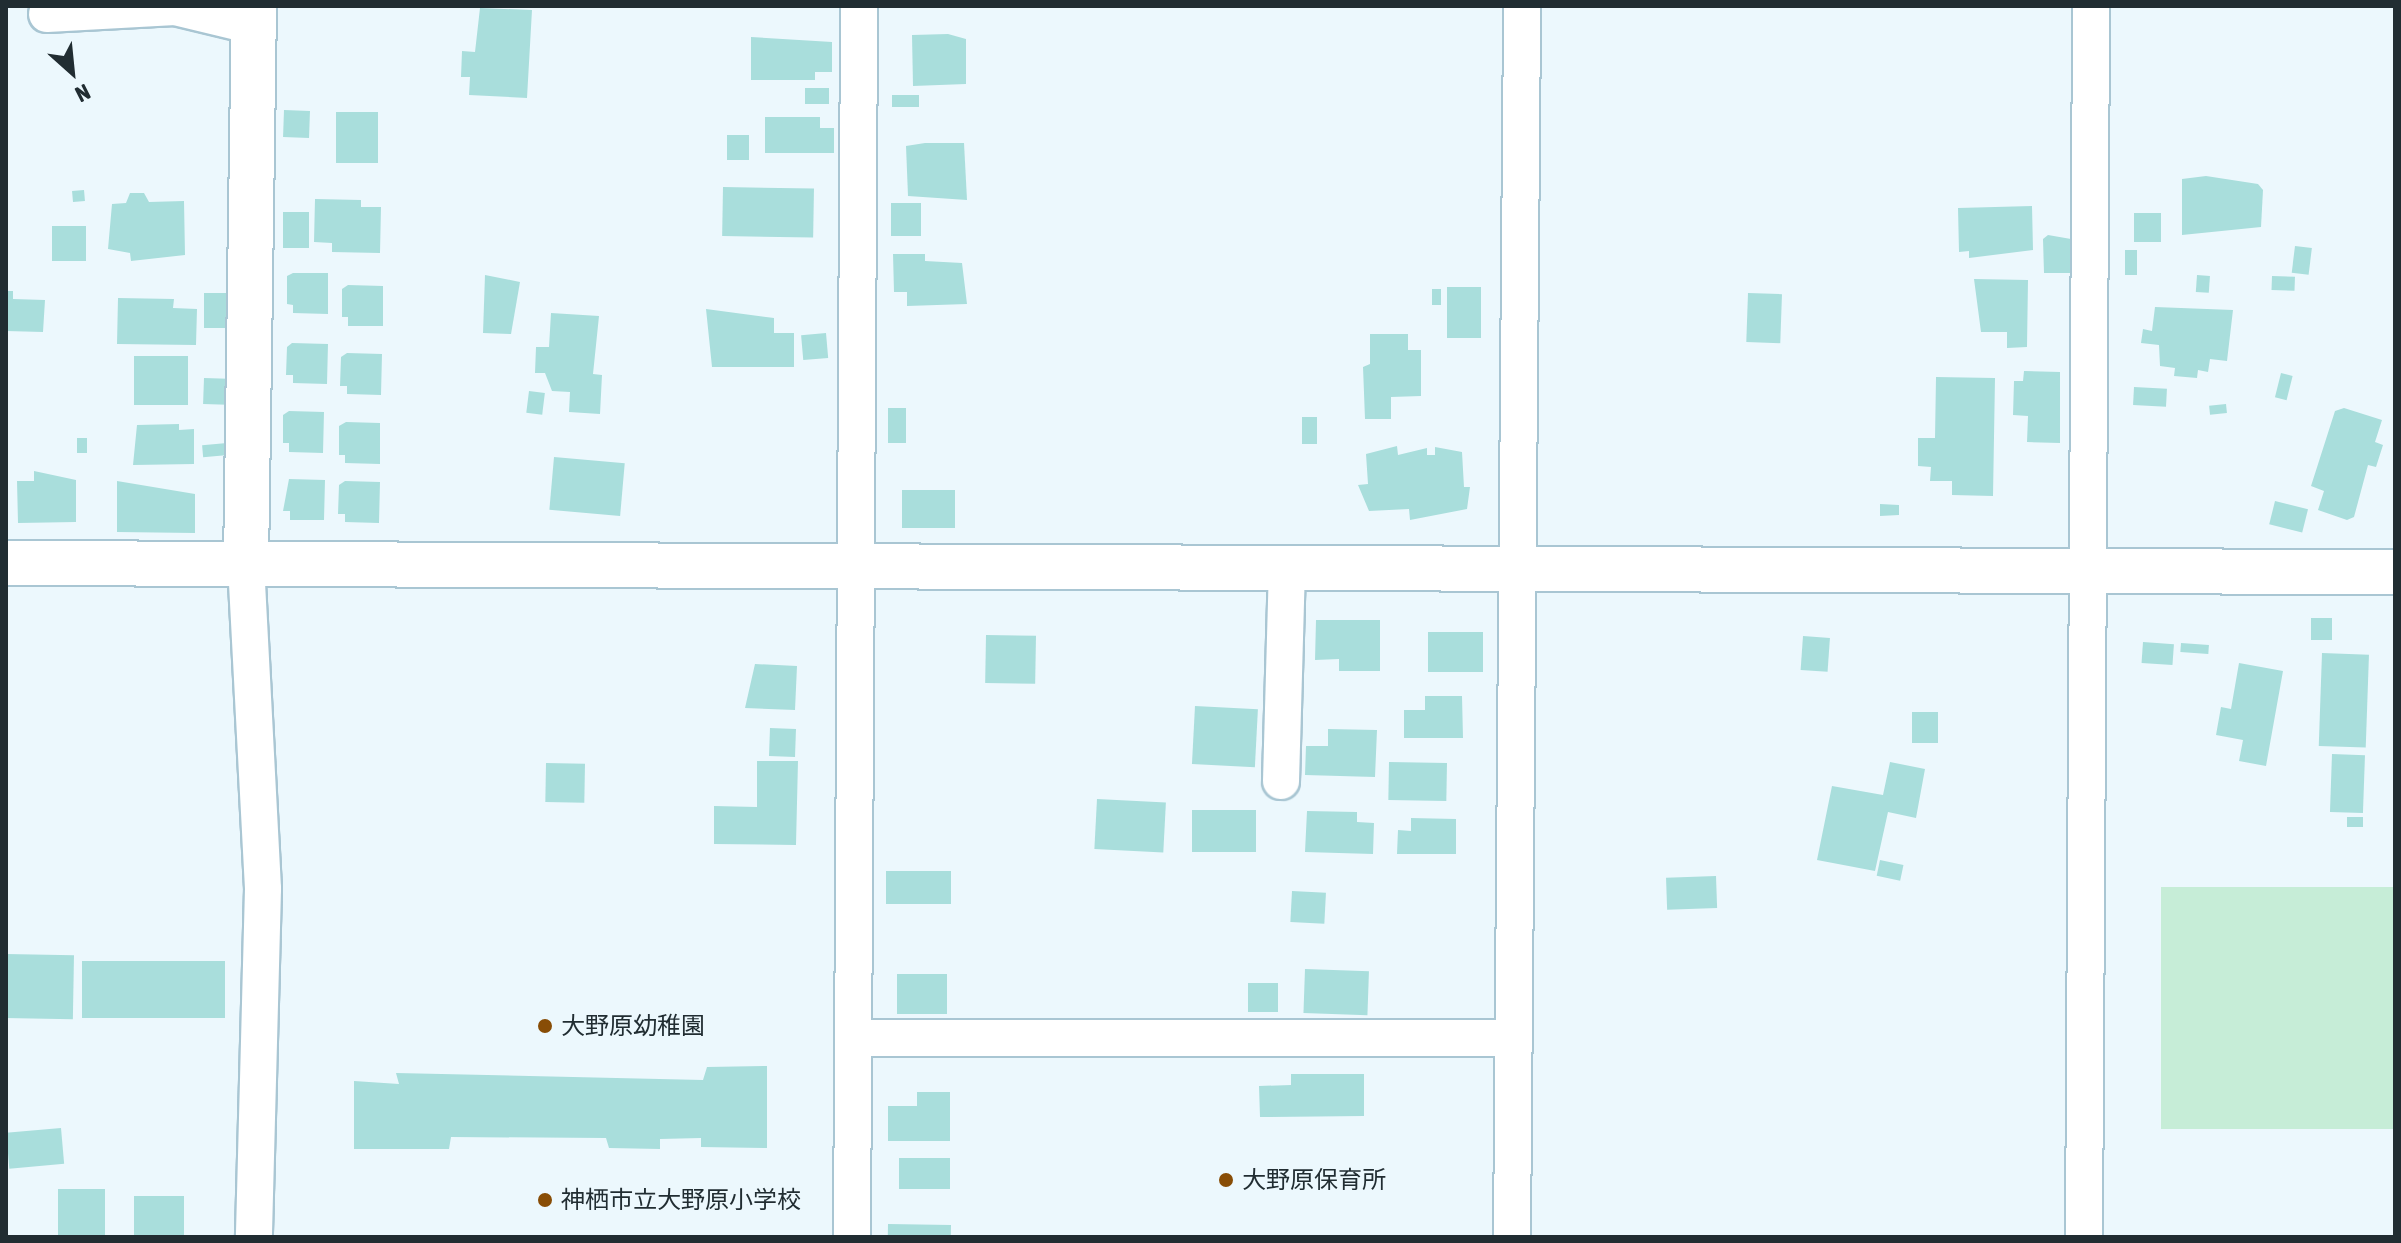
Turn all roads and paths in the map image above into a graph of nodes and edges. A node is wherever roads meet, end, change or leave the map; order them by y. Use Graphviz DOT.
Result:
graph roads {
  1 [pos="859,6"];
  2 [pos="1522,6"];
  3 [pos="2091,6"];
  4 [pos="47,14"];
  5 [pos="254,16"];
  6 [pos="6,563"];
  7 [pos="246,564"];
  8 [pos="856,564"];
  9 [pos="1287,567"];
  10 [pos="1516,568"];
  11 [pos="2089,572"];
  12 [pos="2395,572"];
  13 [pos="1281,781"];
  14 [pos="853,1038"];
  15 [pos="1513,1038"];
  16 [pos="254,1237"];
  17 [pos="852,1237"];
  18 [pos="1512,1237"];
  19 [pos="2084,1237"];
  1 -- 8 [label="street"];
  2 -- 10 [label="street"];
  3 -- 11 [label="street"];
  4 -- 5 [label="street"];
  5 -- 7 [label="street"];
  6 -- 7 [label="street"];
  7 -- 8 [label="street"];
  7 -- 16 [label="street"];
  8 -- 9 [label="street"];
  8 -- 14 [label="street"];
  9 -- 10 [label="street"];
  9 -- 13 [label="street"];
  10 -- 11 [label="street"];
  10 -- 15 [label="street"];
  11 -- 12 [label="street"];
  11 -- 19 [label="street"];
  14 -- 15 [label="street"];
  14 -- 17 [label="street"];
  15 -- 18 [label="street"];
}
